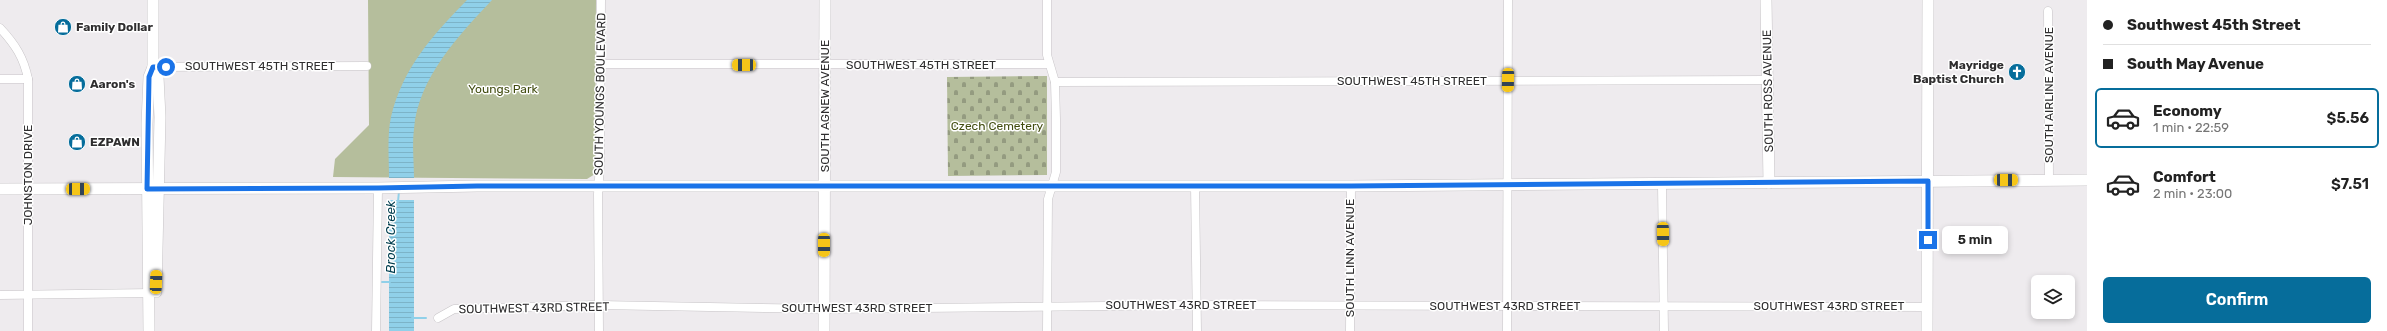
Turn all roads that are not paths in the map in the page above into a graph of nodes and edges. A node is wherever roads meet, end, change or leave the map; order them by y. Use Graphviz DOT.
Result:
graph roads {
  1 [pos="153,0"];
  2 [pos="601,0"];
  3 [pos="825,0"];
  4 [pos="1047,0"];
  5 [pos="1508,0"];
  6 [pos="1766,0"];
  7 [pos="1928,0"];
  8 [pos="2048,11"];
  9 [pos="0,28"];
  10 [pos="600,64"];
  11 [pos="1049,64"];
  12 [pos="824,65"];
  13 [pos="367,66"];
  14 [pos="153,67"];
  15 [pos="0,79"];
  16 [pos="28,80"];
  17 [pos="1508,80"];
  18 [pos="1769,80"];
  19 [pos="1055,82"];
  20 [pos="2049,180"];
  21 [pos="2087,180"];
  22 [pos="1928,181"];
  23 [pos="1769,183"];
  24 [pos="1662,184"];
  25 [pos="1195,185"];
  26 [pos="1507,185"];
  27 [pos="824,186"];
  28 [pos="1052,186"];
  29 [pos="1351,186"];
  30 [pos="598,187"];
  31 [pos="159,188"];
  32 [pos="378,188"];
  33 [pos="0,189"];
  34 [pos="28,189"];
  35 [pos="147,189"];
  36 [pos="153,293"];
  37 [pos="0,295"];
  38 [pos="28,295"];
  39 [pos="1197,305"];
  40 [pos="599,306"];
  41 [pos="1048,306"];
  42 [pos="1349,306"];
  43 [pos="1506,306"];
  44 [pos="1664,307"];
  45 [pos="1927,307"];
  46 [pos="824,309"];
  47 [pos="438,318"];
  48 [pos="28,331"];
  49 [pos="149,331"];
  50 [pos="156,331"];
  51 [pos="376,331"];
  52 [pos="599,331"];
  53 [pos="824,331"];
  54 [pos="1047,331"];
  55 [pos="1197,331"];
  56 [pos="1350,331"];
  57 [pos="1507,331"];
  58 [pos="1664,331"];
  59 [pos="1927,331"];
  1 -- 14 [label="main road"];
  2 -- 10 [label="street, SOUTH YOUNGS BOULEVARD"];
  3 -- 12 [label="main road, SOUTH AGNEW AVENUE"];
  4 -- 11 [label="street"];
  5 -- 17 [label="street"];
  6 -- 18 [label="main road, SOUTH ROSS AVENUE"];
  7 -- 22 [label="main road"];
  8 -- 20 [label="street, SOUTH AIRLINE AVENUE"];
  9 -- 16 [label="street, JOHNSTON DRIVE"];
  10 -- 12 [label="street, SOUTHWEST 45TH STREET"];
  10 -- 30 [label="street, SOUTH YOUNGS BOULEVARD"];
  11 -- 12 [label="street, SOUTHWEST 45TH STREET"];
  11 -- 19 [label="street"];
  12 -- 27 [label="main road, SOUTH AGNEW AVENUE"];
  13 -- 14 [label="street, SOUTHWEST 45TH STREET"];
  14 -- 31 [label="main road"];
  14 -- 35 [label="main road"];
  15 -- 16 [label="street"];
  16 -- 34 [label="street, JOHNSTON DRIVE"];
  17 -- 18 [label="street, SOUTHWEST 45TH STREET"];
  17 -- 19 [label="street, SOUTHWEST 45TH STREET"];
  17 -- 26 [label="street"];
  18 -- 23 [label="main road, SOUTH ROSS AVENUE"];
  19 -- 28 [label="street"];
  20 -- 21 [label="main road"];
  20 -- 22 [label="main road"];
  22 -- 23 [label="main road"];
  22 -- 45 [label="main road"];
  23 -- 24 [label="main road"];
  24 -- 26 [label="main road"];
  24 -- 44 [label="street"];
  25 -- 28 [label="main road"];
  25 -- 29 [label="main road"];
  25 -- 39 [label="street"];
  26 -- 29 [label="main road"];
  26 -- 43 [label="street"];
  27 -- 28 [label="main road"];
  27 -- 30 [label="main road"];
  27 -- 46 [label="main road, SOUTH AGNEW AVENUE"];
  28 -- 41 [label="street"];
  29 -- 42 [label="street, SOUTH LINN AVENUE"];
  30 -- 32 [label="main road"];
  30 -- 40 [label="street, SOUTH YOUNGS BOULEVARD"];
  31 -- 32 [label="main road"];
  31 -- 35 [label="main road"];
  31 -- 36 [label="main road"];
  32 -- 51 [label="street"];
  33 -- 34 [label="main road"];
  34 -- 35 [label="main road"];
  34 -- 38 [label="street, JOHNSTON DRIVE"];
  35 -- 36 [label="main road"];
  36 -- 38 [label="street"];
  36 -- 49 [label="main road"];
  36 -- 50 [label="main road"];
  37 -- 38 [label="street"];
  38 -- 48 [label="street, JOHNSTON DRIVE"];
  39 -- 41 [label="street, SOUTHWEST 43RD STREET"];
  39 -- 42 [label="street, SOUTHWEST 43RD STREET"];
  39 -- 55 [label="street"];
  40 -- 46 [label="street, SOUTHWEST 43RD STREET"];
  40 -- 47 [label="street, SOUTHWEST 43RD STREET"];
  40 -- 52 [label="street, SOUTH YOUNGS BOULEVARD"];
  41 -- 46 [label="street, SOUTHWEST 43RD STREET"];
  41 -- 54 [label="street"];
  42 -- 43 [label="street, SOUTHWEST 43RD STREET"];
  42 -- 56 [label="street, SOUTH LINN AVENUE"];
  43 -- 44 [label="street, SOUTHWEST 43RD STREET"];
  43 -- 57 [label="street"];
  44 -- 45 [label="street, SOUTHWEST 43RD STREET"];
  44 -- 58 [label="street"];
  45 -- 59 [label="main road"];
  46 -- 53 [label="main road, SOUTH AGNEW AVENUE"];
}
